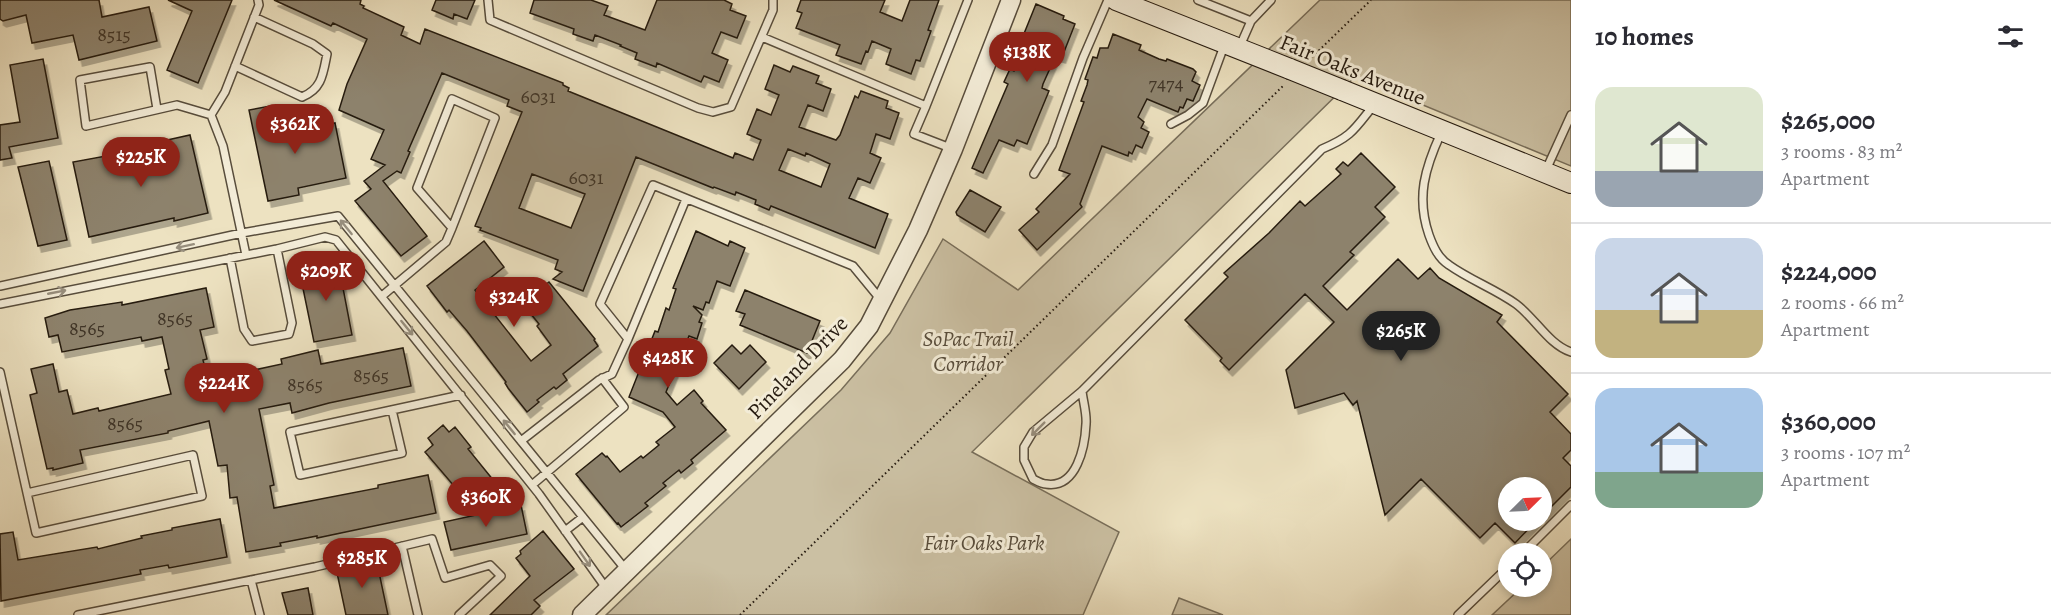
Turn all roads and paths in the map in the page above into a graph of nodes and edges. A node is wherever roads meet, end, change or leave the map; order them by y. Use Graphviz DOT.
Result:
graph roads {
  1 [pos="258,0"];
  2 [pos="488,0"];
  3 [pos="773,0"];
  4 [pos="968,0"];
  5 [pos="1011,0"];
  6 [pos="1108,0"];
  7 [pos="1116,0"];
  8 [pos="1198,0"];
  9 [pos="1271,0"];
  10 [pos="1371,0"];
  11 [pos="254,17"];
  12 [pos="1251,21"];
  13 [pos="762,37"];
  14 [pos="1239,49"];
  15 [pos="1304,65"];
  16 [pos="235,66"];
  17 [pos="1287,82"];
  18 [pos="1375,104"];
  19 [pos="926,106"];
  20 [pos="157,109"];
  21 [pos="211,115"];
  22 [pos="1571,115"];
  23 [pos="1170,124"];
  24 [pos="1442,130"];
  25 [pos="953,149"];
  26 [pos="1545,173"];
  27 [pos="1034,174"];
  28 [pos="1571,183"];
  29 [pos="686,199"];
  30 [pos="452,228"];
  31 [pos="242,234"];
  32 [pos="277,249"];
  33 [pos="246,255"];
  34 [pos="230,258"];
  35 [pos="0,285"];
  36 [pos="394,285"];
  37 [pos="382,296"];
  38 [pos="882,302"];
  39 [pos="0,304"];
  40 [pos="628,339"];
  41 [pos="1571,352"];
  42 [pos="0,372"];
  43 [pos="602,378"];
  44 [pos="1082,391"];
  45 [pos="461,395"];
  46 [pos="392,410"];
  47 [pos="521,441"];
  48 [pos="546,472"];
  49 [pos="532,484"];
  50 [pos="27,493"];
  51 [pos="1571,505"];
  52 [pos="583,517"];
  53 [pos="565,531"];
  54 [pos="1533,543"];
  55 [pos="402,546"];
  56 [pos="627,572"];
  57 [pos="1498,577"];
  58 [pos="251,580"];
  59 [pos="608,590"];
  60 [pos="78,615"];
  61 [pos="260,615"];
  62 [pos="418,615"];
  63 [pos="459,615"];
  64 [pos="582,615"];
  65 [pos="740,615"];
  66 [pos="1458,615"];
  1 -- 11 [label="lane"];
  2 -- 13 [label="lane"];
  3 -- 13 [label="lane"];
  4 -- 19 [label="lane"];
  5 -- 25 [label="street, Pineland Drive"];
  6 -- 27 [label="lane"];
  7 -- 14 [label="main road, Fair Oaks Avenue"];
  8 -- 12 [label="lane"];
  9 -- 12 [label="lane"];
  10 -- 15 [label="path"];
  11 -- 16 [label="lane"];
  11 -- 16 [label="lane"];
  12 -- 14 [label="lane"];
  13 -- 19 [label="lane"];
  14 -- 18 [label="main road, Fair Oaks Avenue, bridge"];
  14 -- 23 [label="lane"];
  16 -- 21 [label="lane"];
  17 -- 65 [label="path"];
  18 -- 24 [label="main road, Fair Oaks Avenue"];
  18 -- 44 [label="lane"];
  19 -- 25 [label="lane"];
  20 -- 20 [label="lane"];
  20 -- 21 [label="lane"];
  21 -- 31 [label="lane"];
  22 -- 26 [label="lane"];
  24 -- 26 [label="main road, Fair Oaks Avenue"];
  24 -- 41 [label="lane"];
  25 -- 38 [label="street, Pineland Drive"];
  26 -- 28 [label="main road, Fair Oaks Avenue"];
  29 -- 38 [label="lane"];
  29 -- 40 [label="lane"];
  29 -- 40 [label="lane"];
  30 -- 30 [label="lane"];
  30 -- 36 [label="lane"];
  31 -- 33 [label="lane"];
  31 -- 35 [label="lane, one-way"];
  36 -- 31 [label="lane, one-way"];
  32 -- 33 [label="lane"];
  32 -- 34 [label="lane"];
  32 -- 37 [label="lane"];
  33 -- 34 [label="lane"];
  39 -- 34 [label="lane, one-way"];
  36 -- 37 [label="lane"];
  47 -- 36 [label="lane, one-way"];
  37 -- 45 [label="lane, one-way"];
  38 -- 56 [label="street, Pineland Drive"];
  40 -- 43 [label="lane"];
  42 -- 50 [label="lane"];
  43 -- 47 [label="lane"];
  43 -- 48 [label="lane"];
  44 -- 44 [label="lane, one-way"];
  45 -- 46 [label="lane"];
  45 -- 49 [label="lane"];
  46 -- 46 [label="lane"];
  47 -- 48 [label="lane"];
  48 -- 49 [label="lane"];
  48 -- 52 [label="lane"];
  49 -- 53 [label="lane"];
  50 -- 50 [label="lane"];
  51 -- 54 [label="lane"];
  52 -- 53 [label="lane"];
  52 -- 56 [label="lane"];
  53 -- 59 [label="lane, one-way"];
  55 -- 58 [label="lane"];
  55 -- 62 [label="lane"];
  55 -- 63 [label="lane"];
  56 -- 59 [label="street, Pineland Drive"];
  57 -- 66 [label="lane"];
  58 -- 60 [label="lane"];
  58 -- 61 [label="lane"];
  59 -- 64 [label="street, Pineland Drive"];
}
